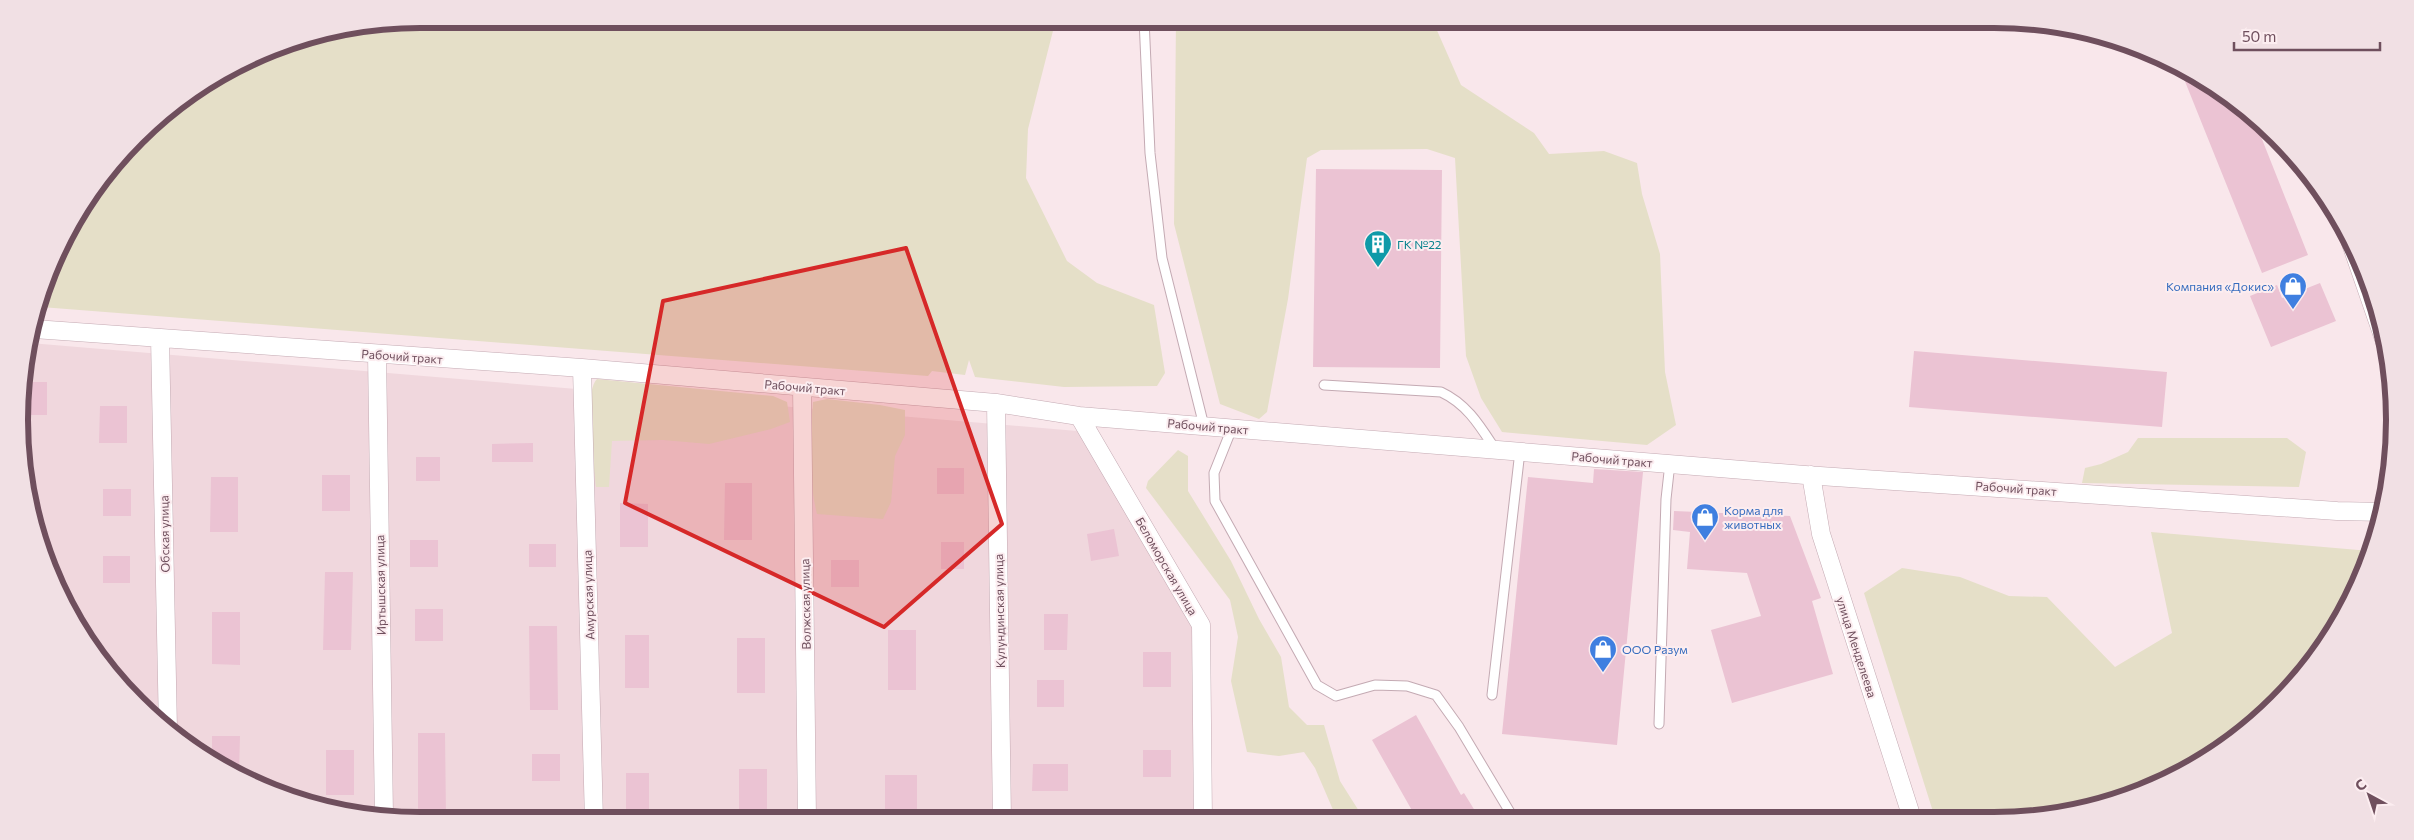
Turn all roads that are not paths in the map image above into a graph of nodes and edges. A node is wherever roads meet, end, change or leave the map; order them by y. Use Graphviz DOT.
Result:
graph roads {
  1 [pos="1144,28"];
  2 [pos="38,329"];
  3 [pos="160,338"];
  4 [pos="377,354"];
  5 [pos="582,368"];
  6 [pos="1324,385"];
  7 [pos="802,387"];
  8 [pos="996,403"];
  9 [pos="1079,416"];
  10 [pos="1204,426"];
  11 [pos="1232,428"];
  12 [pos="1495,449"];
  13 [pos="1520,451"];
  14 [pos="1670,463"];
  15 [pos="1811,475"];
  16 [pos="2375,512"];
  17 [pos="1492,695"];
  18 [pos="168,720"];
  19 [pos="1659,724"];
  20 [pos="384,811"];
  21 [pos="594,812"];
  22 [pos="807,812"];
  23 [pos="1002,812"];
  24 [pos="1203,812"];
  25 [pos="1510,812"];
  26 [pos="1910,812"];
  1 -- 10 [label="lane"];
  2 -- 3 [label="street, Рабочий тракт"];
  3 -- 4 [label="street, Рабочий тракт"];
  3 -- 18 [label="street, Обская улица"];
  4 -- 5 [label="street, Рабочий тракт"];
  4 -- 20 [label="street, Иртышская улица"];
  5 -- 7 [label="street, Рабочий тракт"];
  5 -- 21 [label="street, Амурская улица"];
  6 -- 12 [label="lane"];
  7 -- 8 [label="street, Рабочий тракт"];
  7 -- 22 [label="street, Волжская улица"];
  8 -- 9 [label="street, Рабочий тракт"];
  8 -- 23 [label="street, Кулундинская улица"];
  9 -- 10 [label="street, Рабочий тракт"];
  9 -- 24 [label="street, Беломорская улица"];
  10 -- 11 [label="street, Рабочий тракт"];
  11 -- 12 [label="street, Рабочий тракт"];
  11 -- 25 [label="lane"];
  12 -- 13 [label="street, Рабочий тракт"];
  13 -- 14 [label="street, Рабочий тракт"];
  13 -- 17 [label="lane"];
  14 -- 15 [label="street, Рабочий тракт"];
  14 -- 19 [label="lane"];
  15 -- 16 [label="street, Рабочий тракт"];
  15 -- 26 [label="street, улица Менделеева"];
}
